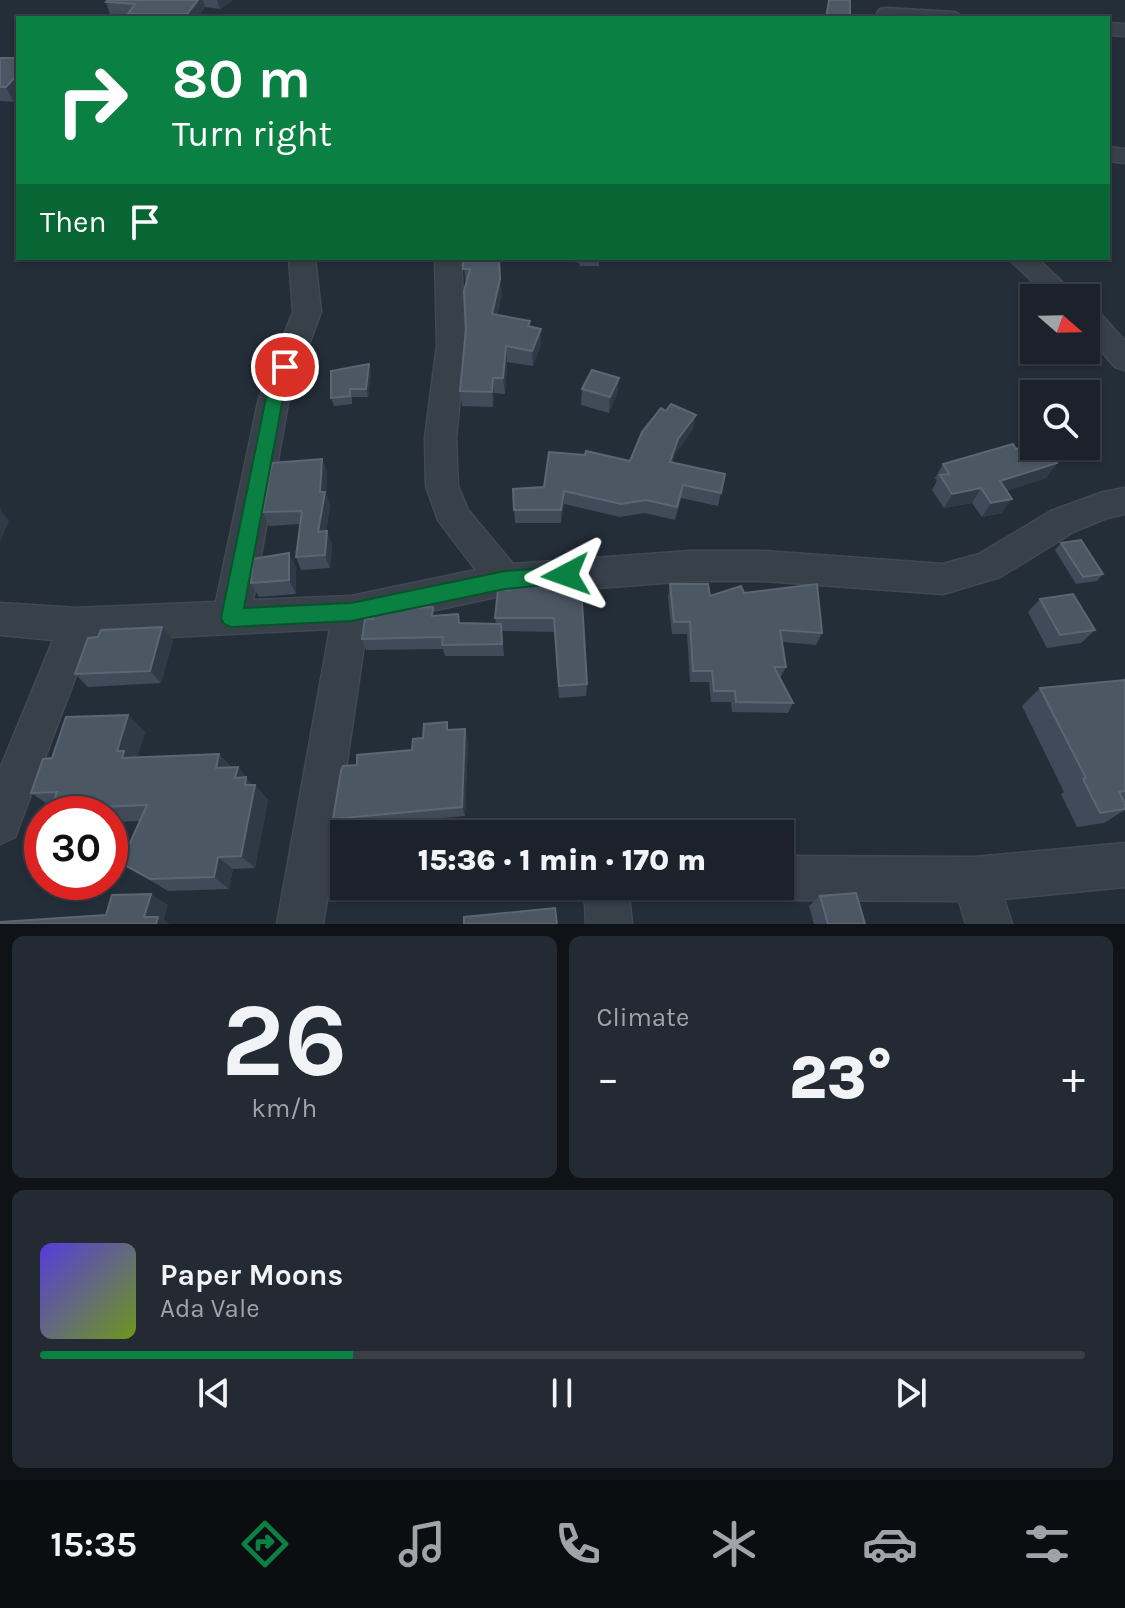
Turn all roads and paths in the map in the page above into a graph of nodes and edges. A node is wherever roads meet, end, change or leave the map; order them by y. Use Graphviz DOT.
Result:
graph roads {
  1 [pos="885,10"];
  2 [pos="938,16"];
  3 [pos="302,260"];
  4 [pos="448,260"];
  5 [pos="1023,260"];
  6 [pos="1050,284"];
  7 [pos="1100,331"];
  8 [pos="1125,360"];
  9 [pos="1125,501"];
  10 [pos="505,580"];
  11 [pos="351,612"];
  12 [pos="231,618"];
  13 [pos="0,619"];
  14 [pos="77,625"];
  15 [pos="0,822"];
  16 [pos="326,865"];
  17 [pos="1125,865"];
  18 [pos="794,878"];
  19 [pos="975,879"];
  20 [pos="607,900"];
  21 [pos="300,924"];
  22 [pos="609,924"];
  23 [pos="989,924"];
  1 -- 2 [label="street"];
  3 -- 12 [label="street"];
  4 -- 10 [label="street"];
  5 -- 6 [label="street"];
  7 -- 8 [label="street"];
  9 -- 10 [label="street"];
  10 -- 11 [label="street"];
  11 -- 12 [label="street"];
  11 -- 16 [label="street"];
  12 -- 14 [label="street"];
  13 -- 14 [label="street"];
  14 -- 15 [label="street"];
  16 -- 21 [label="street"];
  17 -- 19 [label="street"];
  18 -- 19 [label="street"];
  19 -- 23 [label="street"];
  20 -- 22 [label="street"];
}
